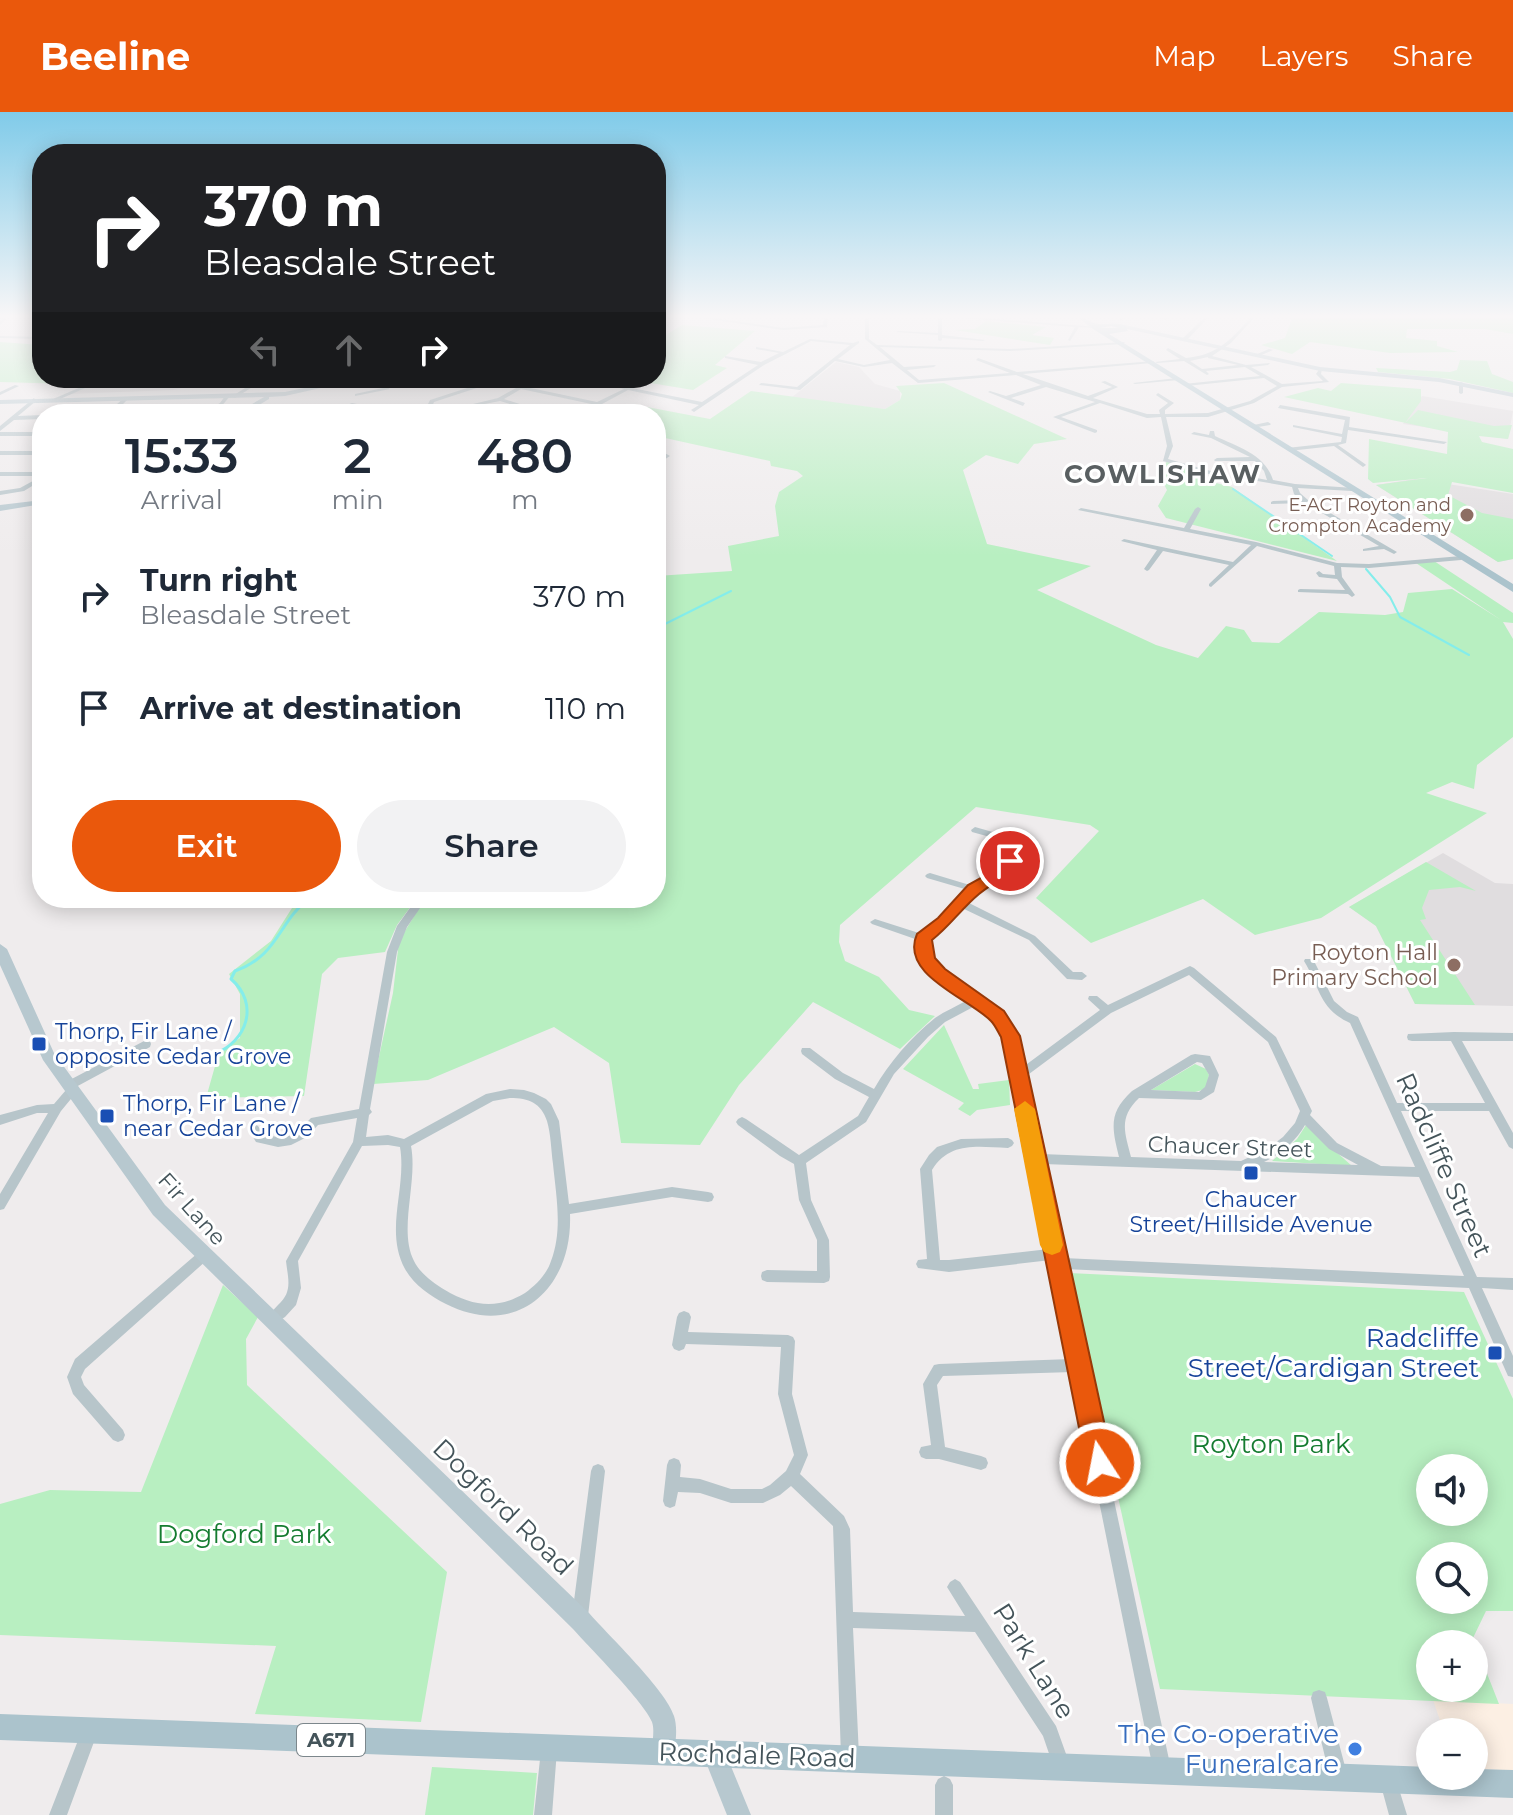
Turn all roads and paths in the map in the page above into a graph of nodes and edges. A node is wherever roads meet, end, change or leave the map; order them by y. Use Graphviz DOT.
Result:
graph roads {
  1 [pos="60,397"];
  2 [pos="205,397"];
  3 [pos="230,397"];
  4 [pos="568,397"];
  5 [pos="611,397"];
  6 [pos="670,397"];
  7 [pos="713,397"];
  8 [pos="1091,397"];
  9 [pos="1163,397"];
  10 [pos="1206,397"];
  11 [pos="1260,397"];
  12 [pos="1006,398"];
  13 [pos="56,399"];
  14 [pos="125,399"];
  15 [pos="500,399"];
  16 [pos="34,400"];
  17 [pos="1101,401"];
  18 [pos="0,402"];
  19 [pos="120,404"];
  20 [pos="222,404"];
  21 [pos="479,404"];
  22 [pos="516,404"];
  23 [pos="598,404"];
  24 [pos="703,404"];
  25 [pos="1023,404"];
  26 [pos="1280,407"];
  27 [pos="694,410"];
  28 [pos="1227,410"];
  29 [pos="1162,416"];
  30 [pos="32,417"];
  31 [pos="13,418"];
  32 [pos="1268,424"];
  33 [pos="1252,426"];
  34 [pos="1295,426"];
  35 [pos="1348,428"];
  36 [pos="0,431"];
  37 [pos="1095,431"];
  38 [pos="32,433"];
  39 [pos="1194,434"];
  40 [pos="1344,436"];
  41 [pos="1444,442"];
  42 [pos="1336,446"];
  43 [pos="1289,449"];
  44 [pos="0,453"];
  45 [pos="32,453"];
  46 [pos="1255,459"];
  47 [pos="1217,460"];
  48 [pos="1363,465"];
  49 [pos="0,474"];
  50 [pos="1216,474"];
  51 [pos="1236,476"];
  52 [pos="32,479"];
  53 [pos="1270,480"];
  54 [pos="32,484"];
  55 [pos="1295,486"];
  56 [pos="1352,489"];
  57 [pos="22,490"];
  58 [pos="0,493"];
  59 [pos="1306,501"];
  60 [pos="32,503"];
  61 [pos="1273,503"];
  62 [pos="26,504"];
  63 [pos="0,508"];
  64 [pos="1198,509"];
  65 [pos="1081,510"];
  66 [pos="1346,524"];
  67 [pos="1304,527"];
  68 [pos="1186,530"];
  69 [pos="1124,541"];
  70 [pos="1256,544"];
  71 [pos="1161,549"];
  72 [pos="1365,550"];
  73 [pos="1461,558"];
  74 [pos="1234,564"];
  75 [pos="1337,565"];
  76 [pos="1147,569"];
  77 [pos="1311,576"];
  78 [pos="1339,577"];
  79 [pos="1211,585"];
  80 [pos="1513,589"];
  81 [pos="1291,596"];
  82 [pos="975,830"];
  83 [pos="930,876"];
  84 [pos="974,889"];
  85 [pos="961,903"];
  86 [pos="415,908"];
  87 [pos="875,922"];
  88 [pos="923,938"];
  89 [pos="0,949"];
  90 [pos="1309,961"];
  91 [pos="1082,976"];
  92 [pos="1093,999"];
  93 [pos="977,1000"];
  94 [pos="1107,1010"];
  95 [pos="1454,1036"];
  96 [pos="1412,1037"];
  97 [pos="1513,1037"];
  98 [pos="146,1044"];
  99 [pos="806,1051"];
  100 [pos="1017,1077"];
  101 [pos="70,1088"];
  102 [pos="1136,1094"];
  103 [pos="876,1096"];
  104 [pos="1396,1107"];
  105 [pos="1492,1107"];
  106 [pos="57,1108"];
  107 [pos="366,1112"];
  108 [pos="1304,1116"];
  109 [pos="0,1120"];
  110 [pos="742,1122"];
  111 [pos="254,1129"];
  112 [pos="359,1142"];
  113 [pos="1008,1143"];
  114 [pos="405,1144"];
  115 [pos="1513,1144"];
  116 [pos="1036,1159"];
  117 [pos="800,1161"];
  118 [pos="1126,1163"];
  119 [pos="1239,1168"];
  120 [pos="1380,1171"];
  121 [pos="1423,1172"];
  122 [pos="708,1197"];
  123 [pos="0,1205"];
  124 [pos="565,1210"];
  125 [pos="203,1256"];
  126 [pos="1054,1258"];
  127 [pos="767,1276"];
  128 [pos="1472,1282"];
  129 [pos="1513,1284"];
  130 [pos="684,1317"];
  131 [pos="271,1320"];
  132 [pos="1080,1365"];
  133 [pos="1513,1371"];
  134 [pos="118,1435"];
  135 [pos="981,1463"];
  136 [pos="674,1465"];
  137 [pos="598,1471"];
  138 [pos="791,1476"];
  139 [pos="672,1484"];
  140 [pos="670,1501"];
  141 [pos="955,1587"];
  142 [pos="580,1620"];
  143 [pos="847,1620"];
  144 [pos="979,1624"];
  145 [pos="1319,1698"];
  146 [pos="0,1727"];
  147 [pos="90,1731"];
  148 [pos="549,1747"];
  149 [pos="663,1751"];
  150 [pos="715,1755"];
  151 [pos="850,1758"];
  152 [pos="1061,1767"];
  153 [pos="1163,1771"];
  154 [pos="1339,1777"];
  155 [pos="1388,1779"];
  156 [pos="1513,1784"];
  157 [pos="944,1785"];
  158 [pos="58,1815"];
  159 [pos="543,1815"];
  160 [pos="739,1815"];
  161 [pos="944,1815"];
  162 [pos="1398,1815"];
  1 -- 13 [label="street"];
  2 -- 14 [label="main road"];
  3 -- 20 [label="street"];
  4 -- 23 [label="street"];
  5 -- 23 [label="street"];
  6 -- 24 [label="street"];
  7 -- 24 [label="street"];
  8 -- 17 [label="street"];
  9 -- 29 [label="street"];
  10 -- 28 [label="main road"];
  11 -- 28 [label="street"];
  12 -- 25 [label="street"];
  13 -- 14 [label="main road"];
  13 -- 16 [label="main road"];
  14 -- 19 [label="street"];
  15 -- 21 [label="street"];
  15 -- 22 [label="street"];
  16 -- 18 [label="main road"];
  16 -- 31 [label="street"];
  17 -- 29 [label="street"];
  17 -- 37 [label="street"];
  24 -- 27 [label="street"];
  26 -- 35 [label="street"];
  28 -- 29 [label="street"];
  28 -- 33 [label="main road"];
  29 -- 50 [label="street"];
  30 -- 31 [label="street"];
  31 -- 36 [label="street"];
  32 -- 33 [label="street"];
  33 -- 43 [label="main road"];
  34 -- 40 [label="street"];
  35 -- 40 [label="street"];
  35 -- 41 [label="street"];
  36 -- 38 [label="street"];
  39 -- 46 [label="street"];
  40 -- 42 [label="street"];
  42 -- 43 [label="street"];
  42 -- 48 [label="street"];
  43 -- 56 [label="main road"];
  44 -- 45 [label="street"];
  46 -- 47 [label="street"];
  46 -- 53 [label="street"];
  49 -- 52 [label="street"];
  51 -- 53 [label="street"];
  53 -- 55 [label="street"];
  54 -- 57 [label="street"];
  55 -- 56 [label="street"];
  55 -- 59 [label="street"];
  56 -- 73 [label="main road"];
  57 -- 58 [label="street"];
  57 -- 62 [label="street"];
  59 -- 61 [label="street"];
  59 -- 66 [label="street"];
  60 -- 62 [label="main road"];
  62 -- 63 [label="main road"];
  64 -- 68 [label="street"];
  65 -- 68 [label="street"];
  66 -- 67 [label="street"];
  66 -- 72 [label="street"];
  68 -- 70 [label="street"];
  69 -- 71 [label="street"];
  70 -- 74 [label="street"];
  70 -- 75 [label="street"];
  71 -- 74 [label="street"];
  71 -- 76 [label="street"];
  73 -- 75 [label="street"];
  73 -- 80 [label="main road"];
  74 -- 79 [label="street"];
  75 -- 78 [label="street"];
  77 -- 78 [label="street"];
  78 -- 81 [label="street"];
  82 -- 84 [label="street"];
  83 -- 84 [label="street"];
  84 -- 85 [label="street"];
  85 -- 88 [label="street"];
  85 -- 91 [label="street"];
  86 -- 107 [label="street"];
  87 -- 88 [label="street"];
  88 -- 93 [label="street"];
  89 -- 101 [label="main road, Fir Lane"];
  90 -- 104 [label="street, Radcliffe Street"];
  92 -- 94 [label="street"];
  93 -- 100 [label="street"];
  93 -- 103 [label="street"];
  94 -- 100 [label="street"];
  94 -- 108 [label="street"];
  95 -- 96 [label="street"];
  95 -- 97 [label="street"];
  95 -- 105 [label="street"];
  98 -- 101 [label="street"];
  99 -- 103 [label="street"];
  100 -- 116 [label="street"];
  101 -- 106 [label="street"];
  101 -- 125 [label="main road, Fir Lane"];
  102 -- 102 [label="street"];
  102 -- 118 [label="street"];
  103 -- 117 [label="street"];
  104 -- 105 [label="street"];
  104 -- 121 [label="street, Radcliffe Street"];
  105 -- 115 [label="street"];
  106 -- 109 [label="street"];
  106 -- 123 [label="street"];
  107 -- 111 [label="street"];
  107 -- 112 [label="street"];
  108 -- 119 [label="street"];
  108 -- 120 [label="street"];
  110 -- 117 [label="street"];
  112 -- 114 [label="street"];
  112 -- 131 [label="street"];
  113 -- 126 [label="street"];
  114 -- 124 [label="street"];
  114 -- 124 [label="street"];
  116 -- 118 [label="street, Chaucer Street"];
  116 -- 126 [label="street"];
  117 -- 127 [label="street"];
  118 -- 119 [label="street, Chaucer Street"];
  119 -- 120 [label="street, Chaucer Street"];
  120 -- 121 [label="street, Chaucer Street"];
  121 -- 128 [label="street, Radcliffe Street"];
  122 -- 124 [label="street"];
  125 -- 131 [label="main road, Fir Lane"];
  125 -- 134 [label="street"];
  126 -- 128 [label="street"];
  126 -- 132 [label="street"];
  128 -- 129 [label="street"];
  128 -- 133 [label="street, Radcliffe Street"];
  130 -- 138 [label="street"];
  131 -- 142 [label="main road, Dogford Road"];
  132 -- 135 [label="street"];
  132 -- 153 [label="street"];
  136 -- 139 [label="street"];
  137 -- 142 [label="street"];
  138 -- 139 [label="street"];
  138 -- 143 [label="street"];
  139 -- 140 [label="street"];
  141 -- 144 [label="street, Park Lane"];
  142 -- 149 [label="main road, Dogford Road"];
  143 -- 144 [label="street"];
  143 -- 151 [label="street"];
  144 -- 152 [label="street, Park Lane"];
  145 -- 154 [label="street"];
  146 -- 147 [label="main road, Rochdale Road / A671"];
  147 -- 148 [label="main road, Rochdale Road / A671"];
  147 -- 158 [label="street"];
  148 -- 149 [label="main road, Rochdale Road / A671"];
  148 -- 159 [label="street"];
  149 -- 150 [label="main road, Rochdale Road / A671"];
  150 -- 151 [label="main road, Rochdale Road / A671"];
  150 -- 160 [label="main road"];
  151 -- 152 [label="main road, Rochdale Road / A671"];
  152 -- 153 [label="main road, Rochdale Road / A671"];
  153 -- 154 [label="main road, Rochdale Road / A671"];
  154 -- 155 [label="main road, Rochdale Road / A671"];
  155 -- 156 [label="main road, Rochdale Road / A671"];
  155 -- 162 [label="street"];
  157 -- 161 [label="street"];
}
